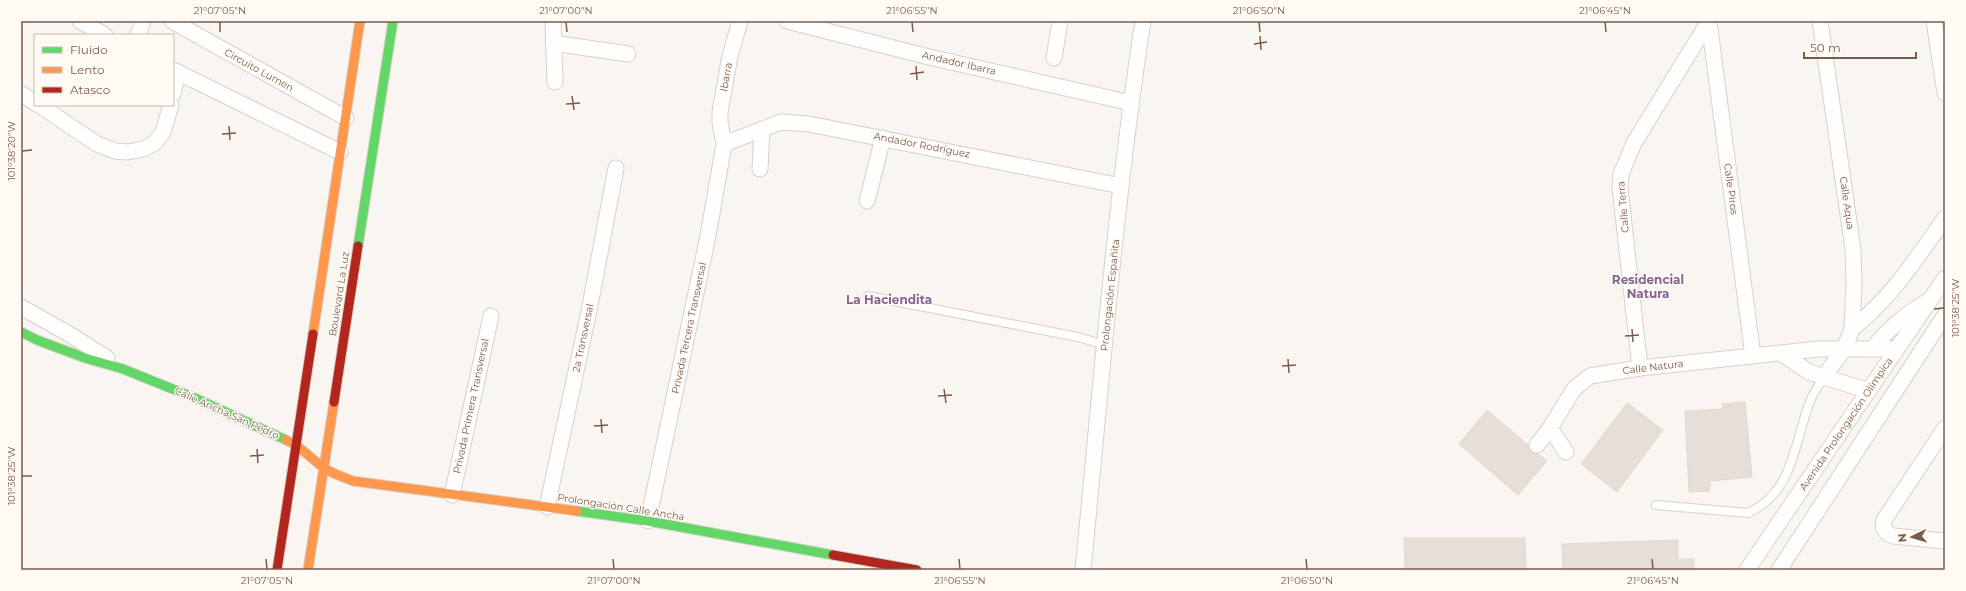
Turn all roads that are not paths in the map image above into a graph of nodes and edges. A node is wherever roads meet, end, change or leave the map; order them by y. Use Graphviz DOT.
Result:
graph roads {
  1 [pos="80,21"];
  2 [pos="143,21"];
  3 [pos="172,21"];
  4 [pos="360,21"];
  5 [pos="392,21"];
  6 [pos="553,21"];
  7 [pos="740,21"];
  8 [pos="787,21"];
  9 [pos="1060,21"];
  10 [pos="1144,21"];
  11 [pos="1709,21"];
  12 [pos="1820,21"];
  13 [pos="1934,21"];
  14 [pos="104,34"];
  15 [pos="138,34"];
  16 [pos="553,43"];
  17 [pos="628,54"];
  18 [pos="1054,58"];
  19 [pos="176,71"];
  20 [pos="555,82"];
  21 [pos="174,86"];
  22 [pos="21,93"];
  23 [pos="1945,93"];
  24 [pos="34,102"];
  25 [pos="1131,103"];
  26 [pos="40,106"];
  27 [pos="170,106"];
  28 [pos="346,118"];
  29 [pos="762,129"];
  30 [pos="883,138"];
  31 [pos="723,139"];
  32 [pos="340,152"];
  33 [pos="616,168"];
  34 [pos="760,170"];
  35 [pos="1121,186"];
  36 [pos="867,201"];
  37 [pos="1945,218"];
  38 [pos="1945,278"];
  39 [pos="868,296"];
  40 [pos="1932,298"];
  41 [pos="21,307"];
  42 [pos="1945,315"];
  43 [pos="491,316"];
  44 [pos="1852,329"];
  45 [pos="21,332"];
  46 [pos="1105,345"];
  47 [pos="1844,349"];
  48 [pos="1872,349"];
  49 [pos="1896,349"];
  50 [pos="1782,354"];
  51 [pos="1753,356"];
  52 [pos="1640,368"];
  53 [pos="123,369"];
  54 [pos="1824,378"];
  55 [pos="1869,391"];
  56 [pos="1550,428"];
  57 [pos="1945,428"];
  58 [pos="296,444"];
  59 [pos="1536,445"];
  60 [pos="1566,452"];
  61 [pos="1825,456"];
  62 [pos="324,468"];
  63 [pos="1845,469"];
  64 [pos="452,495"];
  65 [pos="1656,505"];
  66 [pos="547,508"];
  67 [pos="648,521"];
  68 [pos="1945,541"];
  69 [pos="277,570"];
  70 [pos="308,570"];
  71 [pos="916,570"];
  72 [pos="1083,570"];
  73 [pos="1747,570"];
  74 [pos="1779,570"];
  1 -- 14 [label="street"];
  2 -- 15 [label="street"];
  3 -- 28 [label="street, Circuito Lumen"];
  4 -- 28 [label="main road, Boulevard La Luz"];
  5 -- 62 [label="main road, Boulevard La Luz"];
  6 -- 16 [label="street"];
  7 -- 31 [label="street, Ibarra"];
  8 -- 25 [label="street, Andador Ibarra"];
  9 -- 18 [label="street"];
  10 -- 25 [label="street, Prolongación Españita"];
  11 -- 51 [label="street, Calle Piros"];
  11 -- 52 [label="street, Calle Terra"];
  12 -- 44 [label="street, Calle Aqua"];
  13 -- 23 [label="street"];
  16 -- 17 [label="street"];
  16 -- 20 [label="street"];
  19 -- 21 [label="street"];
  19 -- 32 [label="street"];
  22 -- 24 [label="street"];
  25 -- 35 [label="street, Prolongación Españita"];
  26 -- 27 [label="street"];
  28 -- 32 [label="main road, Boulevard La Luz"];
  29 -- 30 [label="street, Andador Rodríguez"];
  29 -- 31 [label="street, Andador Rodríguez"];
  29 -- 34 [label="street"];
  30 -- 35 [label="street, Andador Rodríguez"];
  30 -- 36 [label="street"];
  31 -- 67 [label="street, Privada Tercera Transversal"];
  32 -- 58 [label="main road, Boulevard La Luz"];
  33 -- 66 [label="street, 2a Transversal"];
  35 -- 46 [label="street, Prolongación Españita"];
  37 -- 44 [label="street"];
  38 -- 40 [label="street, Avenida Prolongación Olímpica"];
  39 -- 46 [label="lane"];
  40 -- 48 [label="street"];
  40 -- 49 [label="street, Avenida Prolongación Olímpica"];
  41 -- 53 [label="street, Calle Ancha San Pedro"];
  42 -- 63 [label="street"];
  43 -- 64 [label="street, Privada Primera Transversal"];
  44 -- 47 [label="street, Calle Aqua"];
  45 -- 53 [label="main road, Calle Ancha San Pedro"];
  46 -- 72 [label="street, Prolongación Españita"];
  47 -- 48 [label="street, Calle Natura"];
  47 -- 50 [label="street, Calle Natura"];
  47 -- 54 [label="street, Calle Aqua"];
  48 -- 49 [label="street, Calle Natura"];
  49 -- 55 [label="street, Avenida Prolongación Olímpica"];
  50 -- 51 [label="street, Calle Natura"];
  50 -- 54 [label="street"];
  51 -- 52 [label="street, Calle Natura"];
  52 -- 56 [label="street, Calle Natura"];
  53 -- 58 [label="main road, Calle Ancha San Pedro"];
  54 -- 55 [label="street"];
  54 -- 65 [label="lane"];
  55 -- 61 [label="street, Avenida Prolongación Olímpica"];
  56 -- 59 [label="street, Calle Natura"];
  56 -- 60 [label="street"];
  57 -- 68 [label="street"];
  58 -- 62 [label="main road, Calle Ancha San Pedro"];
  58 -- 69 [label="main road, Boulevard La Luz"];
  61 -- 63 [label="street"];
  61 -- 73 [label="street, Avenida Prolongación Olímpica"];
  62 -- 64 [label="main road, Prolongación Calle Ancha"];
  62 -- 70 [label="main road, Boulevard La Luz"];
  63 -- 74 [label="street"];
  64 -- 66 [label="main road, Prolongación Calle Ancha"];
  66 -- 67 [label="main road, Prolongación Calle Ancha"];
  67 -- 71 [label="main road, Prolongación Calle Ancha"];
}
